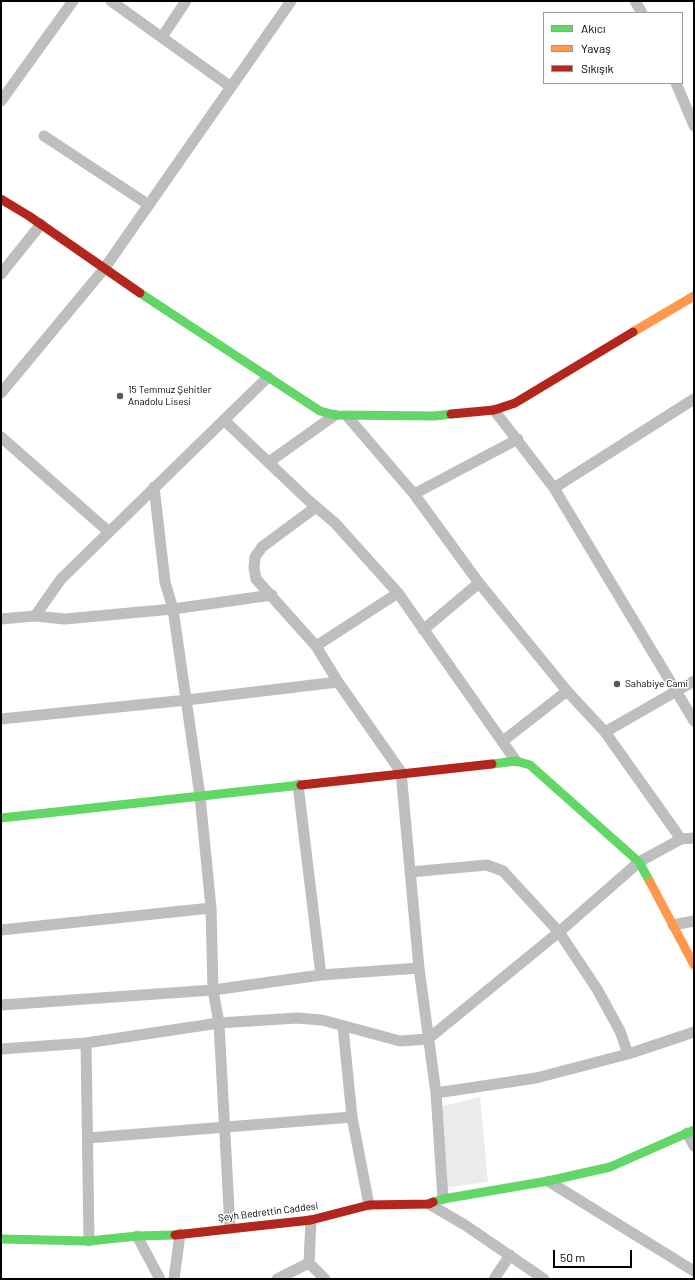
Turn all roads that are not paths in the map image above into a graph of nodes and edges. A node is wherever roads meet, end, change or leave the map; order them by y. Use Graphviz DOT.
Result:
graph roads {
  1 [pos="73,1"];
  2 [pos="111,1"];
  3 [pos="186,1"];
  4 [pos="291,1"];
  5 [pos="635,1"];
  6 [pos="641,12"];
  7 [pos="162,37"];
  8 [pos="676,84"];
  9 [pos="231,87"];
  10 [pos="1,101"];
  11 [pos="694,126"];
  12 [pos="44,136"];
  13 [pos="1,200"];
  14 [pos="149,205"];
  15 [pos="41,224"];
  16 [pos="104,269"];
  17 [pos="1,274"];
  18 [pos="694,296"];
  19 [pos="268,377"];
  20 [pos="1,393"];
  21 [pos="694,399"];
  22 [pos="494,410"];
  23 [pos="335,415"];
  24 [pos="347,416"];
  25 [pos="224,420"];
  26 [pos="1,437"];
  27 [pos="518,439"];
  28 [pos="269,462"];
  29 [pos="154,487"];
  30 [pos="554,488"];
  31 [pos="414,494"];
  32 [pos="316,507"];
  33 [pos="109,532"];
  34 [pos="478,583"];
  35 [pos="398,593"];
  36 [pos="272,595"];
  37 [pos="173,609"];
  38 [pos="35,616"];
  39 [pos="3,617"];
  40 [pos="423,630"];
  41 [pos="316,646"];
  42 [pos="694,681"];
  43 [pos="338,682"];
  44 [pos="677,690"];
  45 [pos="567,691"];
  46 [pos="187,700"];
  47 [pos="1,719"];
  48 [pos="694,720"];
  49 [pos="605,732"];
  50 [pos="502,741"];
  51 [pos="516,761"];
  52 [pos="401,772"];
  53 [pos="298,785"];
  54 [pos="200,796"];
  55 [pos="1,818"];
  56 [pos="694,838"];
  57 [pos="681,839"];
  58 [pos="639,862"];
  59 [pos="410,872"];
  60 [pos="211,908"];
  61 [pos="694,921"];
  62 [pos="673,925"];
  63 [pos="1,930"];
  64 [pos="559,932"];
  65 [pos="694,965"];
  66 [pos="419,968"];
  67 [pos="321,975"];
  68 [pos="213,990"];
  69 [pos="1,1004"];
  70 [pos="219,1023"];
  71 [pos="343,1027"];
  72 [pos="694,1032"];
  73 [pos="428,1039"];
  74 [pos="86,1043"];
  75 [pos="1,1049"];
  76 [pos="628,1054"];
  77 [pos="436,1093"];
  78 [pos="352,1117"];
  79 [pos="225,1128"];
  80 [pos="691,1132"];
  81 [pos="88,1138"];
  82 [pos="694,1146"];
  83 [pos="548,1180"];
  84 [pos="443,1199"];
  85 [pos="429,1204"];
  86 [pos="368,1205"];
  87 [pos="311,1220"];
  88 [pos="230,1228"];
  89 [pos="180,1234"];
  90 [pos="137,1236"];
  91 [pos="1,1239"];
  92 [pos="89,1241"];
  93 [pos="510,1256"];
  94 [pos="309,1263"];
  95 [pos="694,1271"];
  96 [pos="160,1279"];
  97 [pos="174,1279"];
  98 [pos="277,1279"];
  99 [pos="325,1279"];
  100 [pos="494,1279"];
  101 [pos="544,1279"];
  1 -- 10 [label="street"];
  2 -- 7 [label="street"];
  3 -- 7 [label="street"];
  4 -- 9 [label="street"];
  5 -- 6 [label="street"];
  7 -- 9 [label="street"];
  8 -- 11 [label="street"];
  9 -- 14 [label="street"];
  12 -- 14 [label="street"];
  13 -- 15 [label="street"];
  14 -- 16 [label="street"];
  15 -- 16 [label="street"];
  15 -- 17 [label="street"];
  16 -- 19 [label="street"];
  16 -- 20 [label="street"];
  18 -- 22 [label="street"];
  19 -- 23 [label="street"];
  19 -- 25 [label="street"];
  21 -- 30 [label="street"];
  22 -- 24 [label="street"];
  22 -- 27 [label="street"];
  23 -- 24 [label="street"];
  23 -- 28 [label="street"];
  24 -- 31 [label="street"];
  25 -- 28 [label="street"];
  25 -- 29 [label="street"];
  26 -- 33 [label="street"];
  27 -- 30 [label="street"];
  27 -- 31 [label="street"];
  28 -- 32 [label="street"];
  29 -- 33 [label="street"];
  29 -- 37 [label="street"];
  30 -- 44 [label="street"];
  31 -- 34 [label="street"];
  32 -- 35 [label="street"];
  32 -- 36 [label="street"];
  33 -- 38 [label="street"];
  34 -- 40 [label="street"];
  34 -- 45 [label="street"];
  35 -- 40 [label="street"];
  35 -- 41 [label="street"];
  36 -- 37 [label="street"];
  36 -- 41 [label="street"];
  37 -- 38 [label="street"];
  37 -- 46 [label="street"];
  38 -- 39 [label="street"];
  40 -- 50 [label="street"];
  41 -- 43 [label="street"];
  42 -- 44 [label="street"];
  43 -- 46 [label="street"];
  43 -- 52 [label="street"];
  44 -- 48 [label="street"];
  44 -- 49 [label="street"];
  45 -- 49 [label="street"];
  45 -- 50 [label="street"];
  46 -- 47 [label="street"];
  46 -- 54 [label="street"];
  49 -- 57 [label="street"];
  50 -- 51 [label="street"];
  51 -- 52 [label="street"];
  51 -- 58 [label="street"];
  52 -- 53 [label="street"];
  52 -- 59 [label="street"];
  53 -- 54 [label="street"];
  53 -- 67 [label="street"];
  54 -- 55 [label="street"];
  54 -- 60 [label="street"];
  56 -- 57 [label="street"];
  57 -- 58 [label="street"];
  58 -- 62 [label="street"];
  58 -- 64 [label="street"];
  59 -- 64 [label="street"];
  59 -- 66 [label="street"];
  60 -- 63 [label="street"];
  60 -- 68 [label="street"];
  61 -- 62 [label="street"];
  62 -- 65 [label="street"];
  64 -- 73 [label="street"];
  64 -- 76 [label="street"];
  66 -- 67 [label="street"];
  66 -- 73 [label="street"];
  67 -- 68 [label="street"];
  68 -- 69 [label="street"];
  68 -- 70 [label="street"];
  70 -- 71 [label="street"];
  70 -- 74 [label="street"];
  70 -- 79 [label="street"];
  71 -- 73 [label="street"];
  71 -- 78 [label="street"];
  72 -- 76 [label="street"];
  73 -- 77 [label="street"];
  74 -- 75 [label="street"];
  74 -- 81 [label="street"];
  76 -- 77 [label="street"];
  77 -- 84 [label="street"];
  78 -- 79 [label="street"];
  78 -- 86 [label="street"];
  79 -- 81 [label="street"];
  79 -- 88 [label="street"];
  80 -- 82 [label="street"];
  80 -- 83 [label="street, Şeyh Bedrettin Caddesi"];
  81 -- 92 [label="street"];
  83 -- 84 [label="street, Şeyh Bedrettin Caddesi"];
  83 -- 95 [label="street"];
  84 -- 85 [label="street, Şeyh Bedrettin Caddesi"];
  85 -- 86 [label="street, Şeyh Bedrettin Caddesi"];
  85 -- 93 [label="street"];
  86 -- 87 [label="street, Şeyh Bedrettin Caddesi"];
  87 -- 88 [label="street, Şeyh Bedrettin Caddesi"];
  87 -- 94 [label="street"];
  88 -- 89 [label="street, Şeyh Bedrettin Caddesi"];
  89 -- 90 [label="street, Şeyh Bedrettin Caddesi"];
  89 -- 97 [label="street"];
  90 -- 92 [label="street, Şeyh Bedrettin Caddesi"];
  90 -- 96 [label="street"];
  91 -- 92 [label="street, Şeyh Bedrettin Caddesi"];
  93 -- 100 [label="street"];
  93 -- 101 [label="street"];
  94 -- 98 [label="street"];
  94 -- 99 [label="street"];
}
